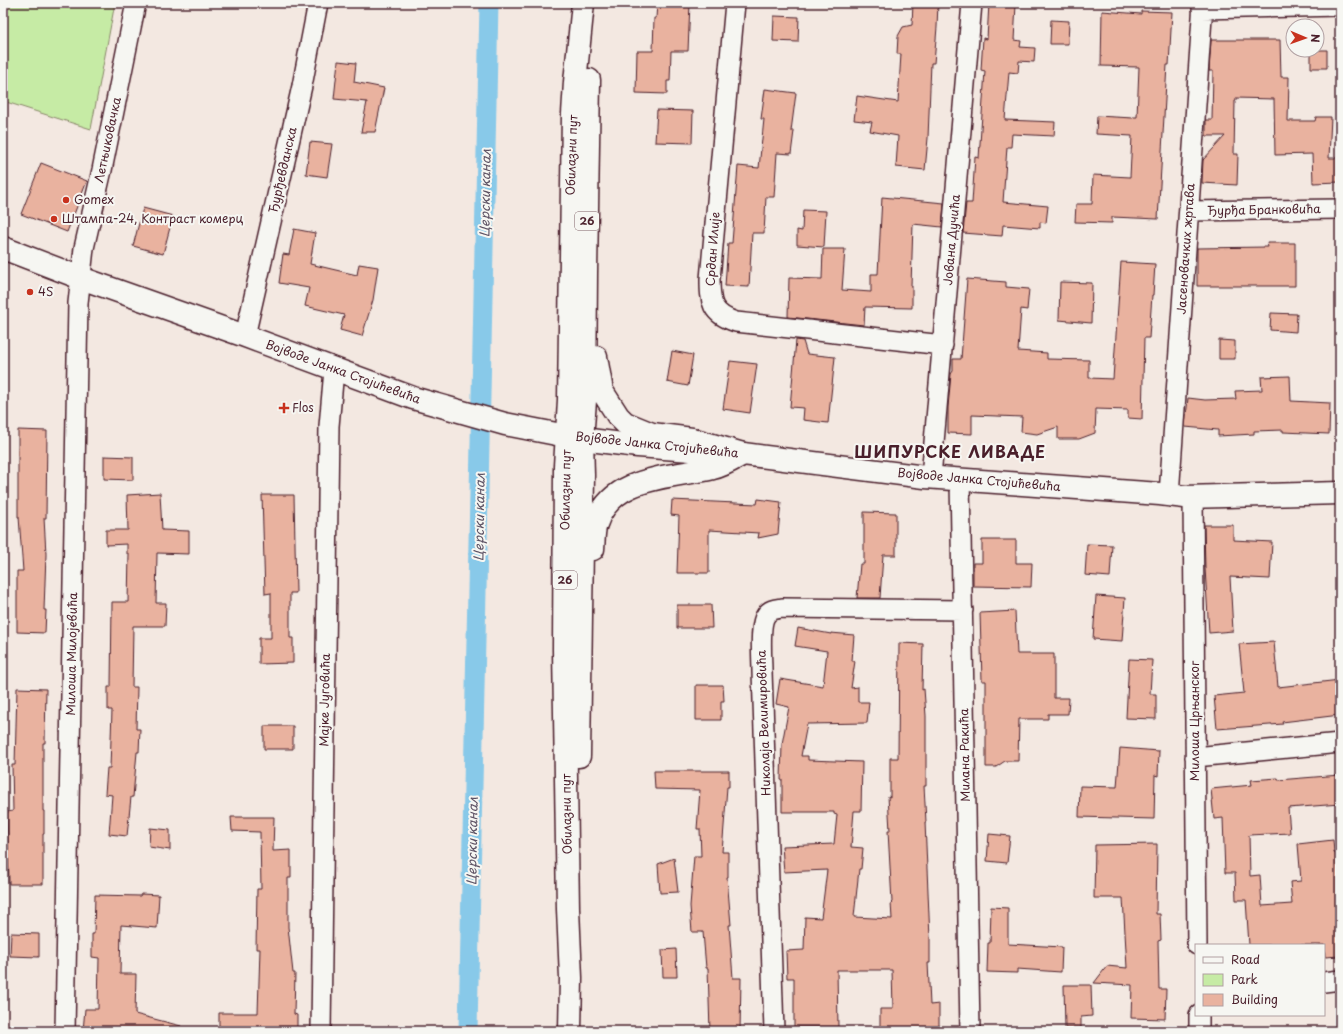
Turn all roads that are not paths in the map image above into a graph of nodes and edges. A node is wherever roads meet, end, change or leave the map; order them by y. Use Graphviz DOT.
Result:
graph roads {
  1 [pos="136,3"];
  2 [pos="318,3"];
  3 [pos="583,3"];
  4 [pos="588,3"];
  5 [pos="735,3"];
  6 [pos="972,3"];
  7 [pos="1203,6"];
  8 [pos="1340,6"];
  9 [pos="589,58"];
  10 [pos="1340,208"];
  11 [pos="1189,211"];
  12 [pos="3,248"];
  13 [pos="81,278"];
  14 [pos="246,336"];
  15 [pos="943,345"];
  16 [pos="334,370"];
  17 [pos="575,437"];
  18 [pos="743,454"];
  19 [pos="931,477"];
  20 [pos="960,480"];
  21 [pos="1340,493"];
  22 [pos="1170,495"];
  23 [pos="1193,497"];
  24 [pos="962,610"];
  25 [pos="1340,743"];
  26 [pos="1195,757"];
  27 [pos="579,760"];
  28 [pos="1197,944"];
  29 [pos="570,978"];
  30 [pos="1340,980"];
  31 [pos="1325,982"];
  32 [pos="1198,1016"];
  33 [pos="65,1031"];
  34 [pos="321,1031"];
  35 [pos="570,1031"];
  36 [pos="774,1031"];
  37 [pos="970,1031"];
  38 [pos="1199,1031"];
  1 -- 13 [label="street, Летњиковачка"];
  2 -- 14 [label="street, Ђурђевданска"];
  3 -- 17 [label="main road, Обилазни пут / 26"];
  4 -- 9 [label="main road, Обилазни пут / 26"];
  5 -- 15 [label="street, Срдан Илије"];
  6 -- 15 [label="street, Јована Дучића"];
  7 -- 8 [label="street"];
  7 -- 11 [label="street, Јасеновачких жртава"];
  9 -- 17 [label="main road, Обилазни пут / 26"];
  9 -- 18 [label="main road"];
  10 -- 11 [label="street, Ђурђа Бранковића"];
  11 -- 22 [label="street, Јасеновачких жртава"];
  12 -- 13 [label="main road, Војводе Јанка Стојићевића"];
  13 -- 14 [label="main road, Војводе Јанка Стојићевића"];
  13 -- 33 [label="street, Милоша Милојевића"];
  14 -- 16 [label="main road, Војводе Јанка Стојићевића"];
  15 -- 19 [label="street, Јована Дучића"];
  16 -- 17 [label="main road, Војводе Јанка Стојићевића"];
  16 -- 34 [label="street, Мајке Југовића"];
  17 -- 18 [label="main road, Војводе Јанка Стојићевића"];
  17 -- 27 [label="main road, Обилазни пут / 26"];
  17 -- 29 [label="main road, Обилазни пут / 26"];
  18 -- 19 [label="main road, Војводе Јанка Стојићевића"];
  18 -- 27 [label="main road"];
  19 -- 20 [label="main road, Војводе Јанка Стојићевића"];
  20 -- 22 [label="main road, Војводе Јанка Стојићевића"];
  20 -- 24 [label="street, Милана Ракића"];
  21 -- 23 [label="main road, Војводе Јанка Стојићевића"];
  22 -- 23 [label="main road, Војводе Јанка Стојићевића"];
  23 -- 26 [label="street, Милоша Црњанског"];
  24 -- 36 [label="street, Николаја Велимировића"];
  24 -- 37 [label="street, Милана Ракића"];
  25 -- 26 [label="street"];
  26 -- 28 [label="street, Милоша Црњанског"];
  27 -- 29 [label="main road, Обилазни пут / 26"];
  29 -- 35 [label="main road, Обилазни пут / 26"];
  30 -- 31 [label="street"];
  32 -- 38 [label="street"];
}
